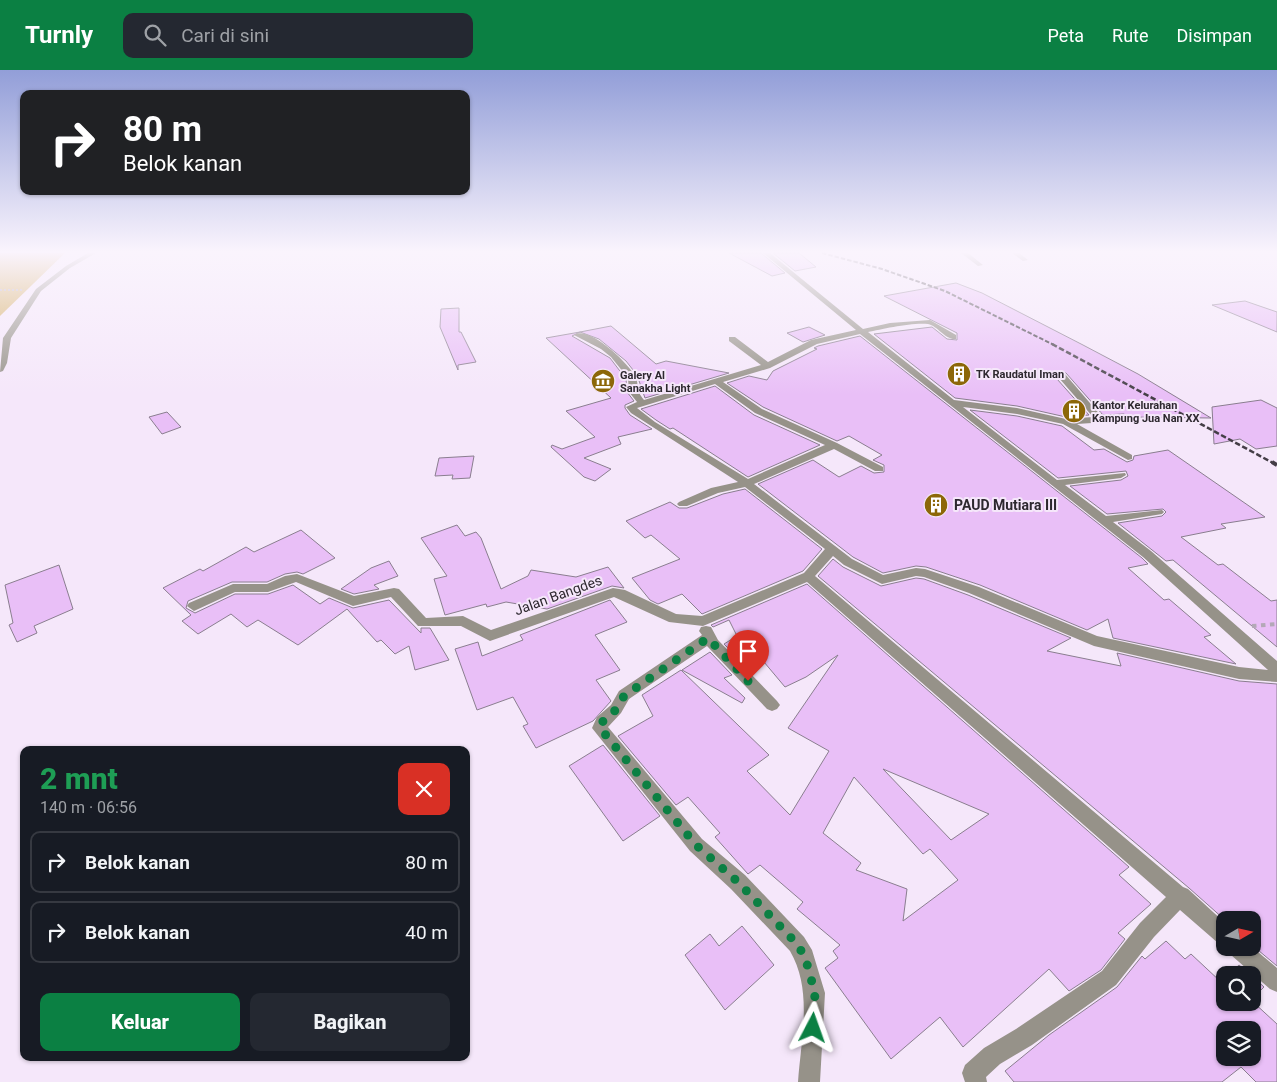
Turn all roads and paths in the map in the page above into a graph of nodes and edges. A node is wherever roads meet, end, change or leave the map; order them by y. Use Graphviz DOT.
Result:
graph roads {
  1 [pos="31,300"];
  2 [pos="825,300"];
  3 [pos="864,331"];
  4 [pos="578,336"];
  5 [pos="953,337"];
  6 [pos="732,339"];
  7 [pos="767,366"];
  8 [pos="0,369"];
  9 [pos="1062,376"];
  10 [pos="718,382"];
  11 [pos="642,403"];
  12 [pos="953,403"];
  13 [pos="1121,418"];
  14 [pos="1100,420"];
  15 [pos="1066,422"];
  16 [pos="834,445"];
  17 [pos="1128,457"];
  18 [pos="879,469"];
  19 [pos="1121,475"];
  20 [pos="747,483"];
  21 [pos="1056,483"];
  22 [pos="683,504"];
  23 [pos="1158,512"];
  24 [pos="1104,520"];
  25 [pos="832,548"];
  26 [pos="808,576"];
  27 [pos="194,606"];
  28 [pos="706,630"];
  29 [pos="1277,669"];
  30 [pos="1277,676"];
  31 [pos="772,705"];
  32 [pos="1180,896"];
  33 [pos="1216,928"];
  34 [pos="1247,956"];
  35 [pos="1277,982"];
  36 [pos="809,1082"];
  37 [pos="976,1082"];
  1 -- 8 [label="street"];
  2 -- 3 [label="street"];
  3 -- 5 [label="street"];
  3 -- 7 [label="street"];
  3 -- 12 [label="street"];
  4 -- 11 [label="street"];
  6 -- 7 [label="street"];
  7 -- 10 [label="street"];
  9 -- 14 [label="street"];
  10 -- 11 [label="street"];
  10 -- 16 [label="street"];
  11 -- 20 [label="street"];
  12 -- 15 [label="street"];
  12 -- 21 [label="street"];
  13 -- 14 [label="street"];
  14 -- 15 [label="street"];
  15 -- 17 [label="street"];
  16 -- 18 [label="street"];
  16 -- 20 [label="street"];
  19 -- 21 [label="street"];
  20 -- 22 [label="street"];
  20 -- 25 [label="street"];
  21 -- 24 [label="street"];
  23 -- 24 [label="street"];
  24 -- 29 [label="street"];
  25 -- 26 [label="street, Jalan Bangdes"];
  25 -- 30 [label="street"];
  26 -- 28 [label="street, Jalan Bangdes"];
  26 -- 32 [label="street"];
  27 -- 28 [label="street, Jalan Bangdes"];
  28 -- 31 [label="street"];
  28 -- 36 [label="street"];
  32 -- 33 [label="street"];
  32 -- 37 [label="street"];
  34 -- 35 [label="street"];
}
